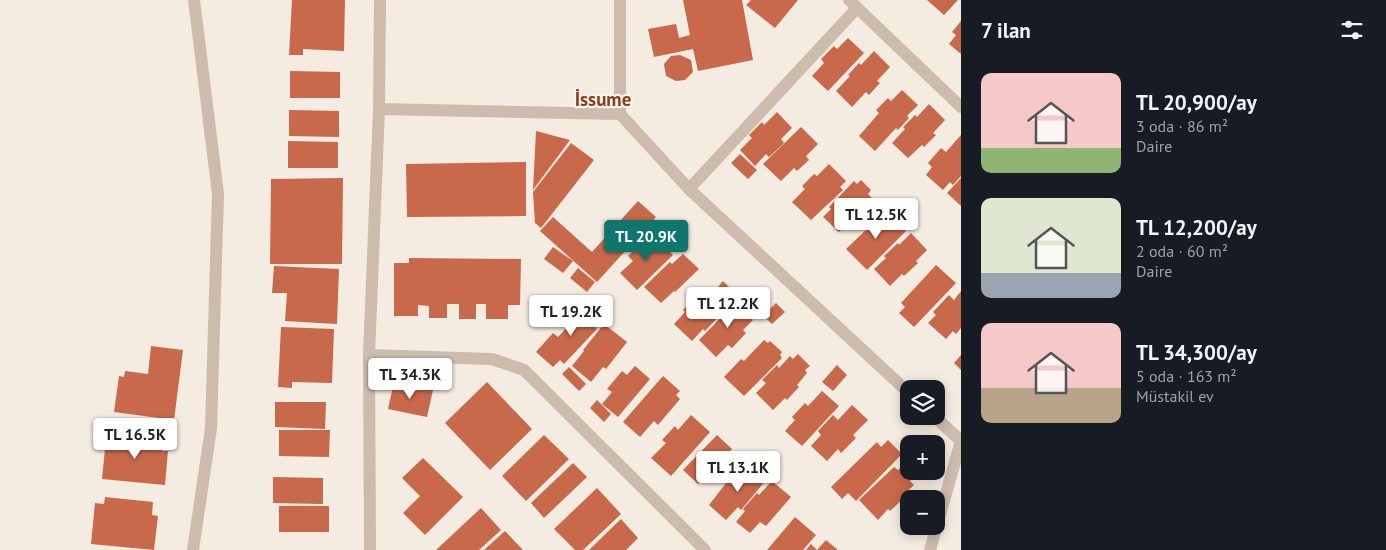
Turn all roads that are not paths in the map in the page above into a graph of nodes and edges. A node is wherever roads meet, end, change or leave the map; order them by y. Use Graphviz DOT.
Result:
graph roads {
  1 [pos="194,0"];
  2 [pos="380,0"];
  3 [pos="620,0"];
  4 [pos="853,4"];
  5 [pos="961,107"];
  6 [pos="379,109"];
  7 [pos="620,114"];
  8 [pos="689,190"];
  9 [pos="369,354"];
  10 [pos="900,385"];
  11 [pos="944,425"];
  12 [pos="961,441"];
  13 [pos="193,550"];
  14 [pos="370,550"];
  15 [pos="705,550"];
  16 [pos="930,550"];
  1 -- 13 [label="street"];
  2 -- 6 [label="street"];
  3 -- 7 [label="street"];
  4 -- 5 [label="street"];
  4 -- 8 [label="street"];
  6 -- 7 [label="street"];
  6 -- 9 [label="street"];
  7 -- 8 [label="street"];
  8 -- 10 [label="street"];
  9 -- 14 [label="street"];
  9 -- 15 [label="street"];
  11 -- 12 [label="street"];
  12 -- 16 [label="street"];
}
